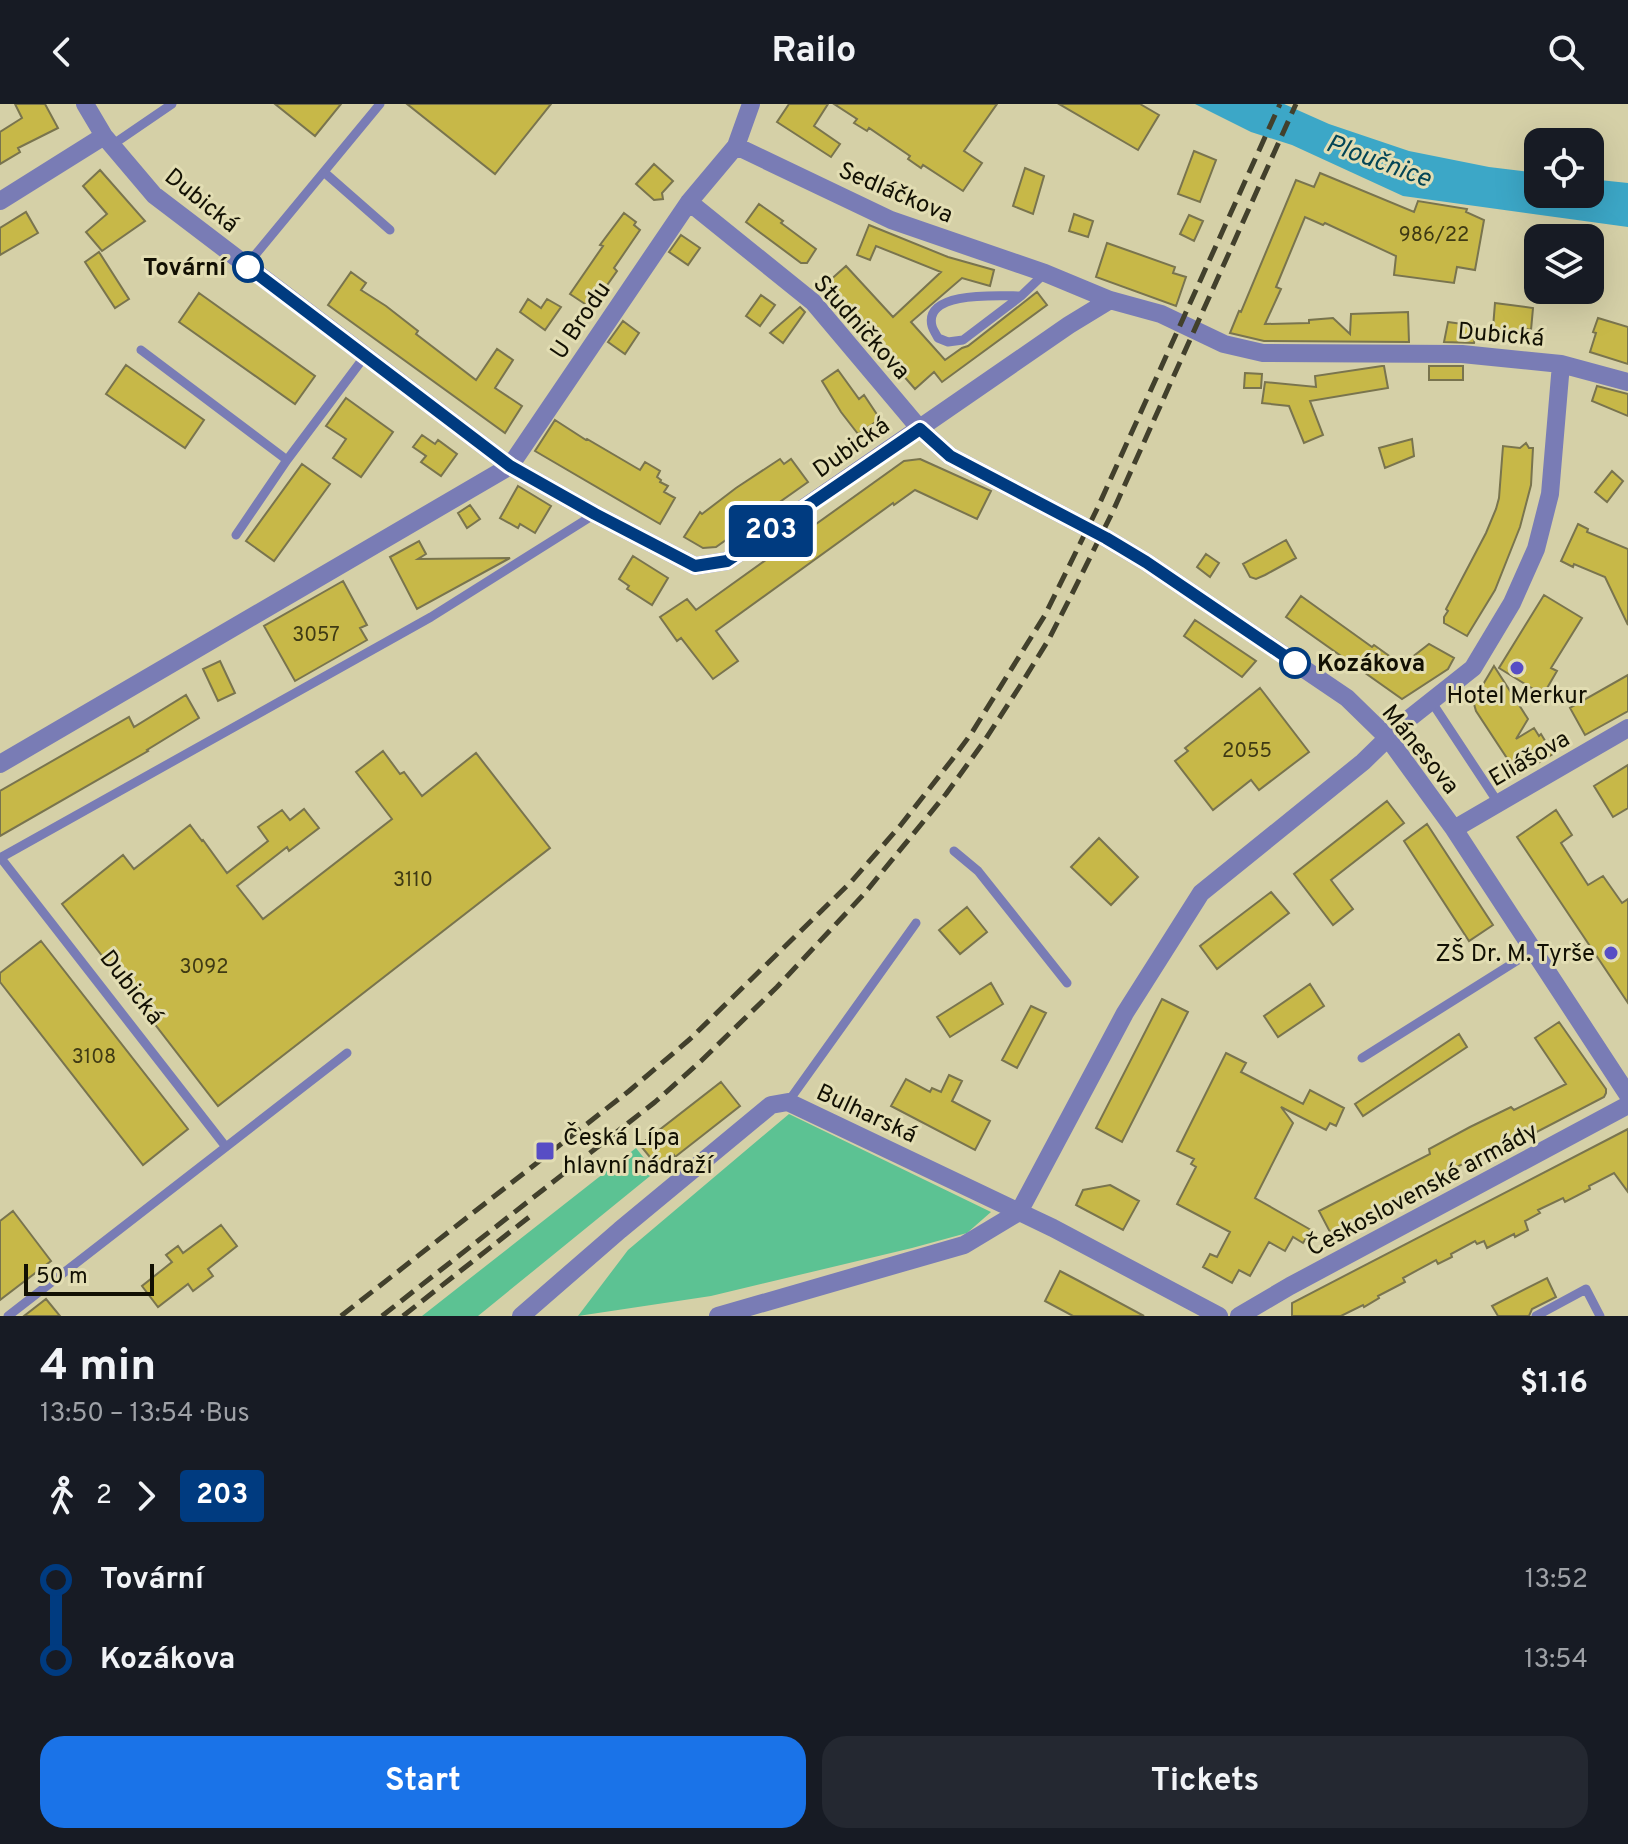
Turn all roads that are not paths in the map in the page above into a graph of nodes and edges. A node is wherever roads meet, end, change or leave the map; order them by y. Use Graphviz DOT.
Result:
graph roads {
  1 [pos="85,104"];
  2 [pos="172,104"];
  3 [pos="380,104"];
  4 [pos="751,104"];
  5 [pos="108,141"];
  6 [pos="736,146"];
  7 [pos="325,173"];
  8 [pos="0,201"];
  9 [pos="689,202"];
  10 [pos="390,230"];
  11 [pos="246,266"];
  12 [pos="1045,273"];
  13 [pos="1021,296"];
  14 [pos="1110,300"];
  15 [pos="141,350"];
  16 [pos="365,356"];
  17 [pos="1561,364"];
  18 [pos="1628,382"];
  19 [pos="920,429"];
  20 [pos="287,460"];
  21 [pos="510,466"];
  22 [pos="595,514"];
  23 [pos="236,535"];
  24 [pos="1431,701"];
  25 [pos="1628,728"];
  26 [pos="1388,738"];
  27 [pos="0,764"];
  28 [pos="1499,804"];
  29 [pos="1454,829"];
  30 [pos="954,851"];
  31 [pos="0,858"];
  32 [pos="916,923"];
  33 [pos="1534,950"];
  34 [pos="1067,983"];
  35 [pos="347,1053"];
  36 [pos="1362,1058"];
  37 [pos="1628,1095"];
  38 [pos="788,1102"];
  39 [pos="1628,1105"];
  40 [pos="226,1147"];
  41 [pos="1019,1212"];
  42 [pos="8,1316"];
  43 [pos="521,1316"];
  44 [pos="718,1316"];
  45 [pos="1219,1316"];
  46 [pos="1239,1316"];
  47 [pos="1536,1316"];
  48 [pos="1600,1316"];
  1 -- 5 [label="street, Dubická"];
  2 -- 5 [label="lane"];
  3 -- 7 [label="lane"];
  4 -- 6 [label="street"];
  5 -- 8 [label="street"];
  5 -- 11 [label="street, Dubická"];
  6 -- 9 [label="street"];
  6 -- 12 [label="street, Sedláčkova"];
  7 -- 10 [label="lane"];
  7 -- 11 [label="lane"];
  9 -- 19 [label="street, Studničkova"];
  9 -- 21 [label="street, U Brodu"];
  11 -- 16 [label="street, Dubická"];
  12 -- 13 [label="lane"];
  12 -- 14 [label="street, Sedláčkova"];
  13 -- 13 [label="lane"];
  14 -- 17 [label="street, Dubická"];
  14 -- 19 [label="street, Dubická"];
  15 -- 20 [label="lane"];
  16 -- 20 [label="lane"];
  16 -- 21 [label="street, Dubická"];
  17 -- 18 [label="street, Dubická"];
  17 -- 24 [label="street"];
  19 -- 22 [label="street, Dubická"];
  19 -- 26 [label="street, Mánesova"];
  20 -- 23 [label="lane"];
  21 -- 22 [label="street, Dubická"];
  21 -- 27 [label="street"];
  22 -- 31 [label="lane"];
  24 -- 26 [label="street"];
  24 -- 28 [label="lane"];
  25 -- 28 [label="street, Eliášova"];
  26 -- 29 [label="street, Mánesova"];
  26 -- 41 [label="street"];
  28 -- 29 [label="street, Eliášova"];
  29 -- 33 [label="street, Mánesova"];
  30 -- 34 [label="lane"];
  31 -- 40 [label="lane, Dubická"];
  32 -- 38 [label="lane"];
  33 -- 36 [label="lane"];
  33 -- 37 [label="street, Mánesova"];
  35 -- 40 [label="lane"];
  38 -- 41 [label="street, Bulharská"];
  38 -- 43 [label="street, Bulharská"];
  39 -- 46 [label="street, Československé armády"];
  40 -- 42 [label="lane"];
  41 -- 44 [label="street"];
  41 -- 45 [label="street, Bulharská"];
  47 -- 48 [label="lane"];
}
